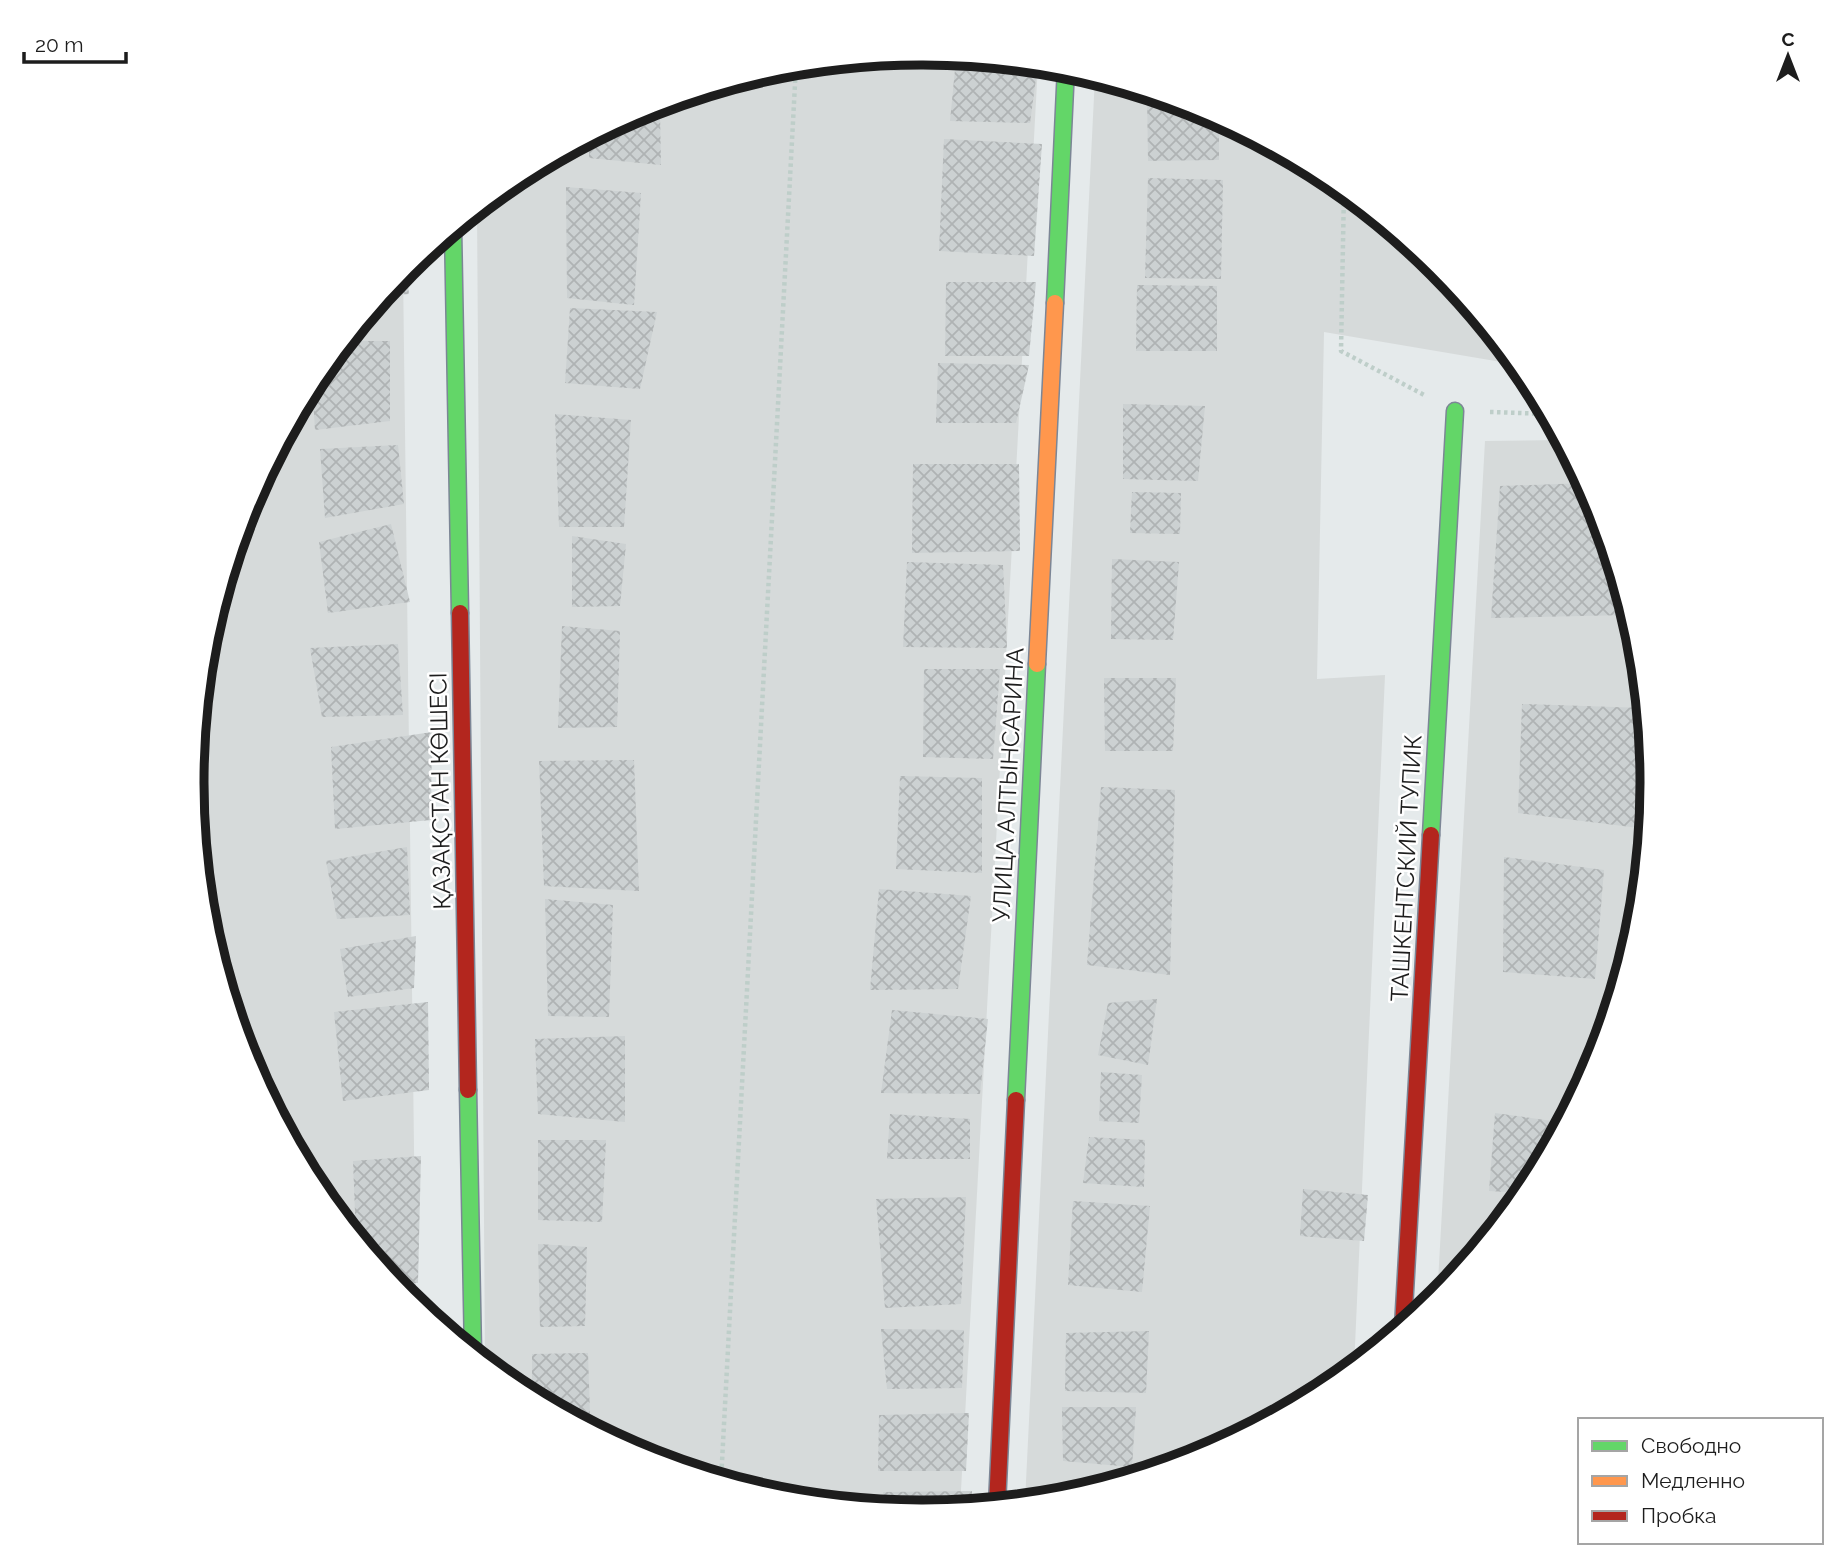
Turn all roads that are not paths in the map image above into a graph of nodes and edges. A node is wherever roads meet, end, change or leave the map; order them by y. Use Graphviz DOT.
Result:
graph roads {
  1 [pos="1065,80"];
  2 [pos="453,239"];
  3 [pos="1455,411"];
  4 [pos="1404,1314"];
  5 [pos="473,1342"];
  6 [pos="997,1496"];
  1 -- 6 [label="street, УЛИЦА АЛТЫНСАРИНА"];
  2 -- 5 [label="street, ҚАЗАҚСТАН КӨШЕСІ"];
  3 -- 4 [label="street, ТАШКЕНТСКИЙ ТУПИК"];
}
